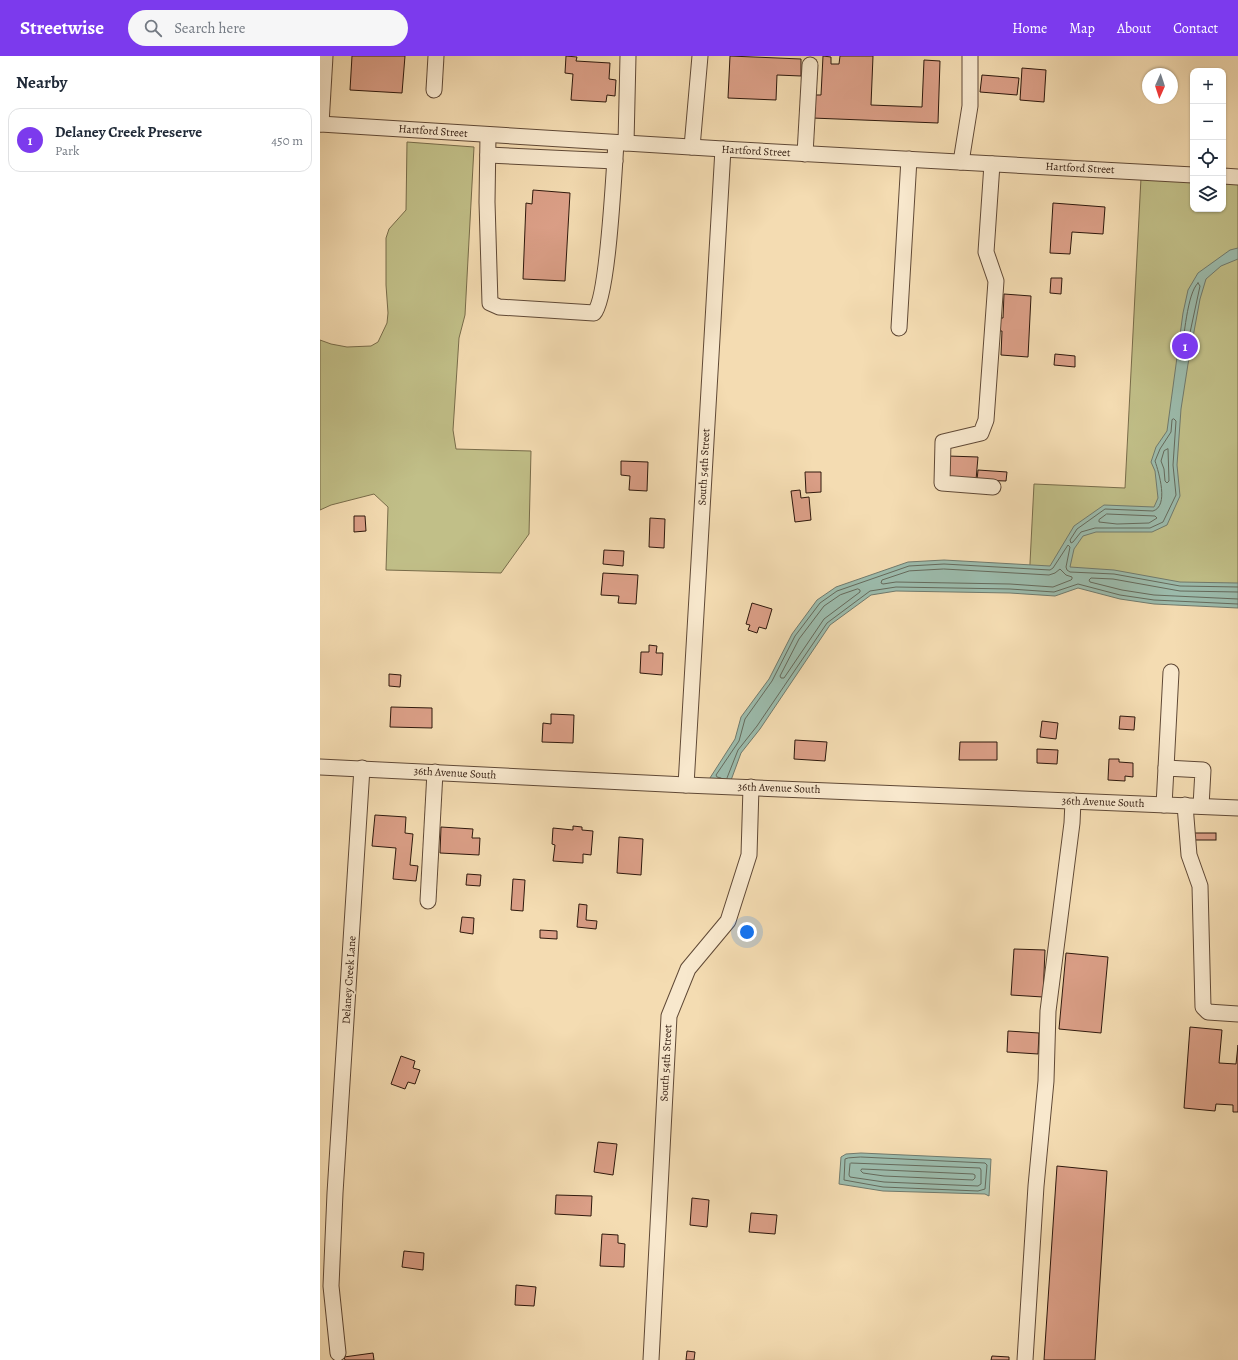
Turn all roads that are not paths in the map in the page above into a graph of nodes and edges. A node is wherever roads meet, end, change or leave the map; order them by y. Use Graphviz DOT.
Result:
graph roads {
  1 [pos="325,56"];
  2 [pos="436,56"];
  3 [pos="628,56"];
  4 [pos="700,56"];
  5 [pos="970,56"];
  6 [pos="810,65"];
  7 [pos="434,90"];
  8 [pos="321,124"];
  9 [pos="488,135"];
  10 [pos="621,143"];
  11 [pos="692,147"];
  12 [pos="723,149"];
  13 [pos="805,154"];
  14 [pos="488,155"];
  15 [pos="909,159"];
  16 [pos="615,161"];
  17 [pos="961,162"];
  18 [pos="992,164"];
  19 [pos="1190,175"];
  20 [pos="1226,176"];
  21 [pos="1238,177"];
  22 [pos="899,328"];
  23 [pos="993,487"];
  24 [pos="1171,672"];
  25 [pos="320,767"];
  26 [pos="362,768"];
  27 [pos="1166,768"];
  28 [pos="435,772"];
  29 [pos="686,785"];
  30 [pos="751,787"];
  31 [pos="1073,801"];
  32 [pos="1164,805"];
  33 [pos="1184,806"];
  34 [pos="1202,806"];
  35 [pos="1238,808"];
  36 [pos="428,902"];
  37 [pos="1238,1014"];
  38 [pos="338,1353"];
  39 [pos="651,1360"];
  40 [pos="1026,1360"];
  1 -- 8 [label="street"];
  2 -- 7 [label="street"];
  3 -- 10 [label="street"];
  4 -- 11 [label="street"];
  5 -- 17 [label="street"];
  6 -- 13 [label="street"];
  8 -- 9 [label="street, Hartford Street"];
  9 -- 10 [label="street, Hartford Street"];
  9 -- 14 [label="street"];
  10 -- 11 [label="street, Hartford Street"];
  10 -- 16 [label="street"];
  11 -- 12 [label="street, Hartford Street"];
  12 -- 13 [label="street, Hartford Street"];
  12 -- 29 [label="street, South 54th Street"];
  13 -- 15 [label="street, Hartford Street"];
  14 -- 16 [label="street"];
  14 -- 16 [label="street"];
  15 -- 17 [label="street, Hartford Street"];
  15 -- 22 [label="street"];
  17 -- 18 [label="street, Hartford Street"];
  18 -- 19 [label="street, Hartford Street"];
  18 -- 23 [label="street"];
  20 -- 21 [label="street"];
  24 -- 27 [label="street"];
  25 -- 26 [label="street, 36th Avenue South"];
  26 -- 28 [label="street, 36th Avenue South"];
  26 -- 38 [label="street, Delaney Creek Lane"];
  27 -- 32 [label="street"];
  27 -- 34 [label="street"];
  28 -- 29 [label="street, 36th Avenue South"];
  28 -- 36 [label="street"];
  29 -- 30 [label="street, 36th Avenue South"];
  30 -- 31 [label="street, 36th Avenue South"];
  30 -- 39 [label="street, South 54th Street"];
  31 -- 32 [label="street, 36th Avenue South"];
  31 -- 40 [label="street"];
  32 -- 33 [label="street, 36th Avenue South"];
  33 -- 34 [label="street, 36th Avenue South"];
  33 -- 37 [label="street"];
  34 -- 35 [label="street, 36th Avenue South"];
}
